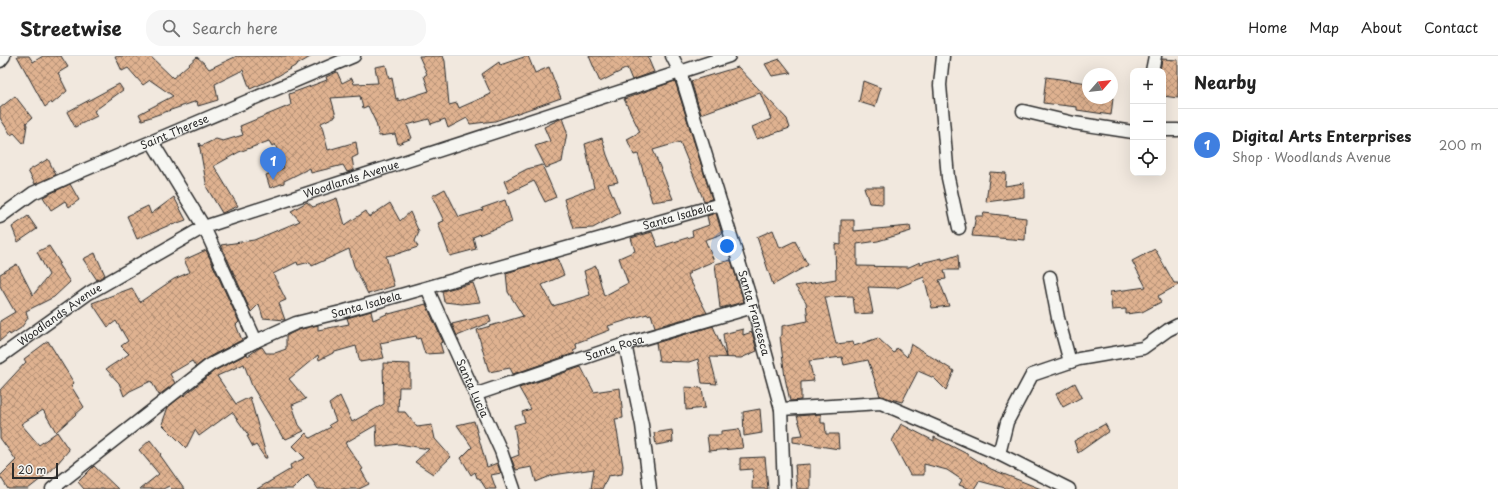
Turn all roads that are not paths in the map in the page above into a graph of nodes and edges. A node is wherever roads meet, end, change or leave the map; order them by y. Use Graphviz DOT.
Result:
graph roads {
  1 [pos="4,56"];
  2 [pos="354,56"];
  3 [pos="672,56"];
  4 [pos="943,56"];
  5 [pos="1155,56"];
  6 [pos="728,57"];
  7 [pos="0,61"];
  8 [pos="1153,68"];
  9 [pos="680,72"];
  10 [pos="1023,110"];
  11 [pos="1166,130"];
  12 [pos="1178,130"];
  13 [pos="1130,132"];
  14 [pos="152,142"];
  15 [pos="721,204"];
  16 [pos="0,217"];
  17 [pos="204,227"];
  18 [pos="959,228"];
  19 [pos="1050,277"];
  20 [pos="427,288"];
  21 [pos="753,307"];
  22 [pos="1178,326"];
  23 [pos="256,341"];
  24 [pos="625,344"];
  25 [pos="0,357"];
  26 [pos="1070,362"];
  27 [pos="477,394"];
  28 [pos="780,409"];
  29 [pos="998,454"];
  30 [pos="52,489"];
  31 [pos="514,489"];
  32 [pos="650,489"];
  33 [pos="784,489"];
  34 [pos="1069,489"];
  1 -- 7 [label="street"];
  2 -- 14 [label="street, Saint Therese"];
  3 -- 9 [label="street"];
  4 -- 18 [label="street"];
  5 -- 8 [label="street"];
  6 -- 9 [label="street, Woodlands Avenue"];
  9 -- 15 [label="street, Santa Francesca"];
  9 -- 17 [label="street, Woodlands Avenue"];
  10 -- 13 [label="street"];
  11 -- 12 [label="street"];
  14 -- 16 [label="street, Saint Therese"];
  14 -- 17 [label="street"];
  15 -- 20 [label="street, Santa Isabela"];
  15 -- 21 [label="street, Santa Francesca"];
  17 -- 23 [label="street"];
  17 -- 25 [label="street, Woodlands Avenue"];
  19 -- 26 [label="street"];
  20 -- 23 [label="street, Santa Isabela"];
  20 -- 27 [label="street, Santa Lucia"];
  21 -- 24 [label="street, Santa Rosa"];
  21 -- 28 [label="street, Santa Francesca"];
  22 -- 26 [label="street"];
  23 -- 30 [label="street, Santa Isabela"];
  24 -- 27 [label="street, Santa Rosa"];
  24 -- 32 [label="street"];
  26 -- 29 [label="street"];
  27 -- 31 [label="street, Santa Lucia"];
  28 -- 29 [label="street"];
  28 -- 33 [label="street, Santa Francesca"];
  29 -- 34 [label="street"];
}
